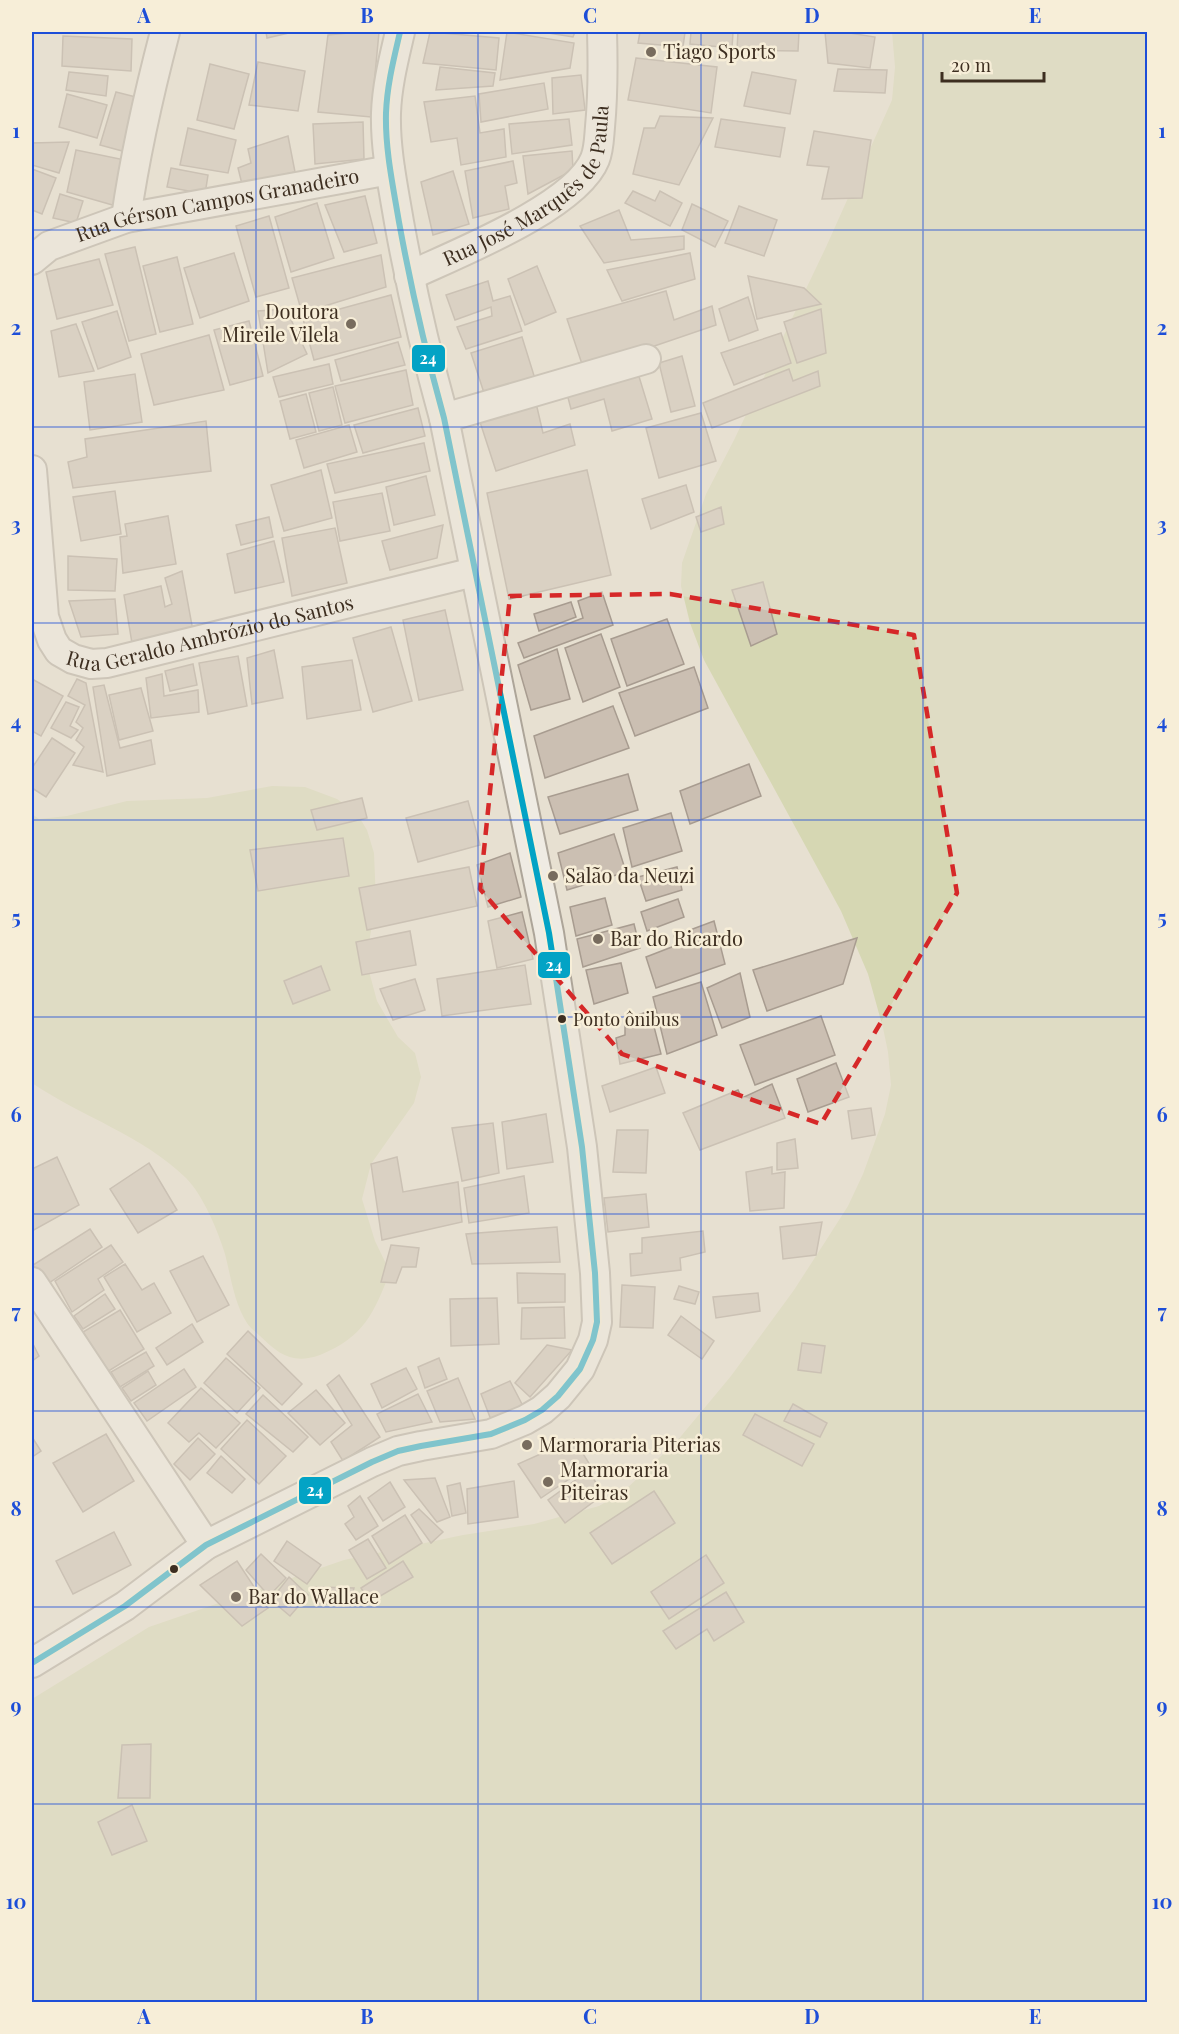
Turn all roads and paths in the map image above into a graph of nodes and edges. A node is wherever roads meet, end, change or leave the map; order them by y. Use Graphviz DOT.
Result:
graph roads {
  1 [pos="165,32"];
  2 [pos="400,32"];
  3 [pos="602,32"];
  4 [pos="390,170"];
  5 [pos="126,218"];
  6 [pos="40,253"];
  7 [pos="409,276"];
  8 [pos="646,359"];
  9 [pos="444,418"];
  10 [pos="32,470"];
  11 [pos="474,572"];
  12 [pos="32,1282"];
  13 [pos="206,1545"];
  14 [pos="32,1664"];
  1 -- 5 [label="street"];
  2 -- 4 [label="street"];
  3 -- 7 [label="street, Rua José Marquês de Paula"];
  4 -- 5 [label="street, Rua Gérson Campos Granadeiro"];
  4 -- 7 [label="street"];
  5 -- 6 [label="street, Rua Gérson Campos Granadeiro"];
  7 -- 9 [label="street"];
  8 -- 9 [label="street"];
  9 -- 11 [label="street"];
  10 -- 11 [label="street, Rua Geraldo Ambrózio do Santos"];
  11 -- 13 [label="street"];
  12 -- 13 [label="street"];
  13 -- 14 [label="street"];
}
